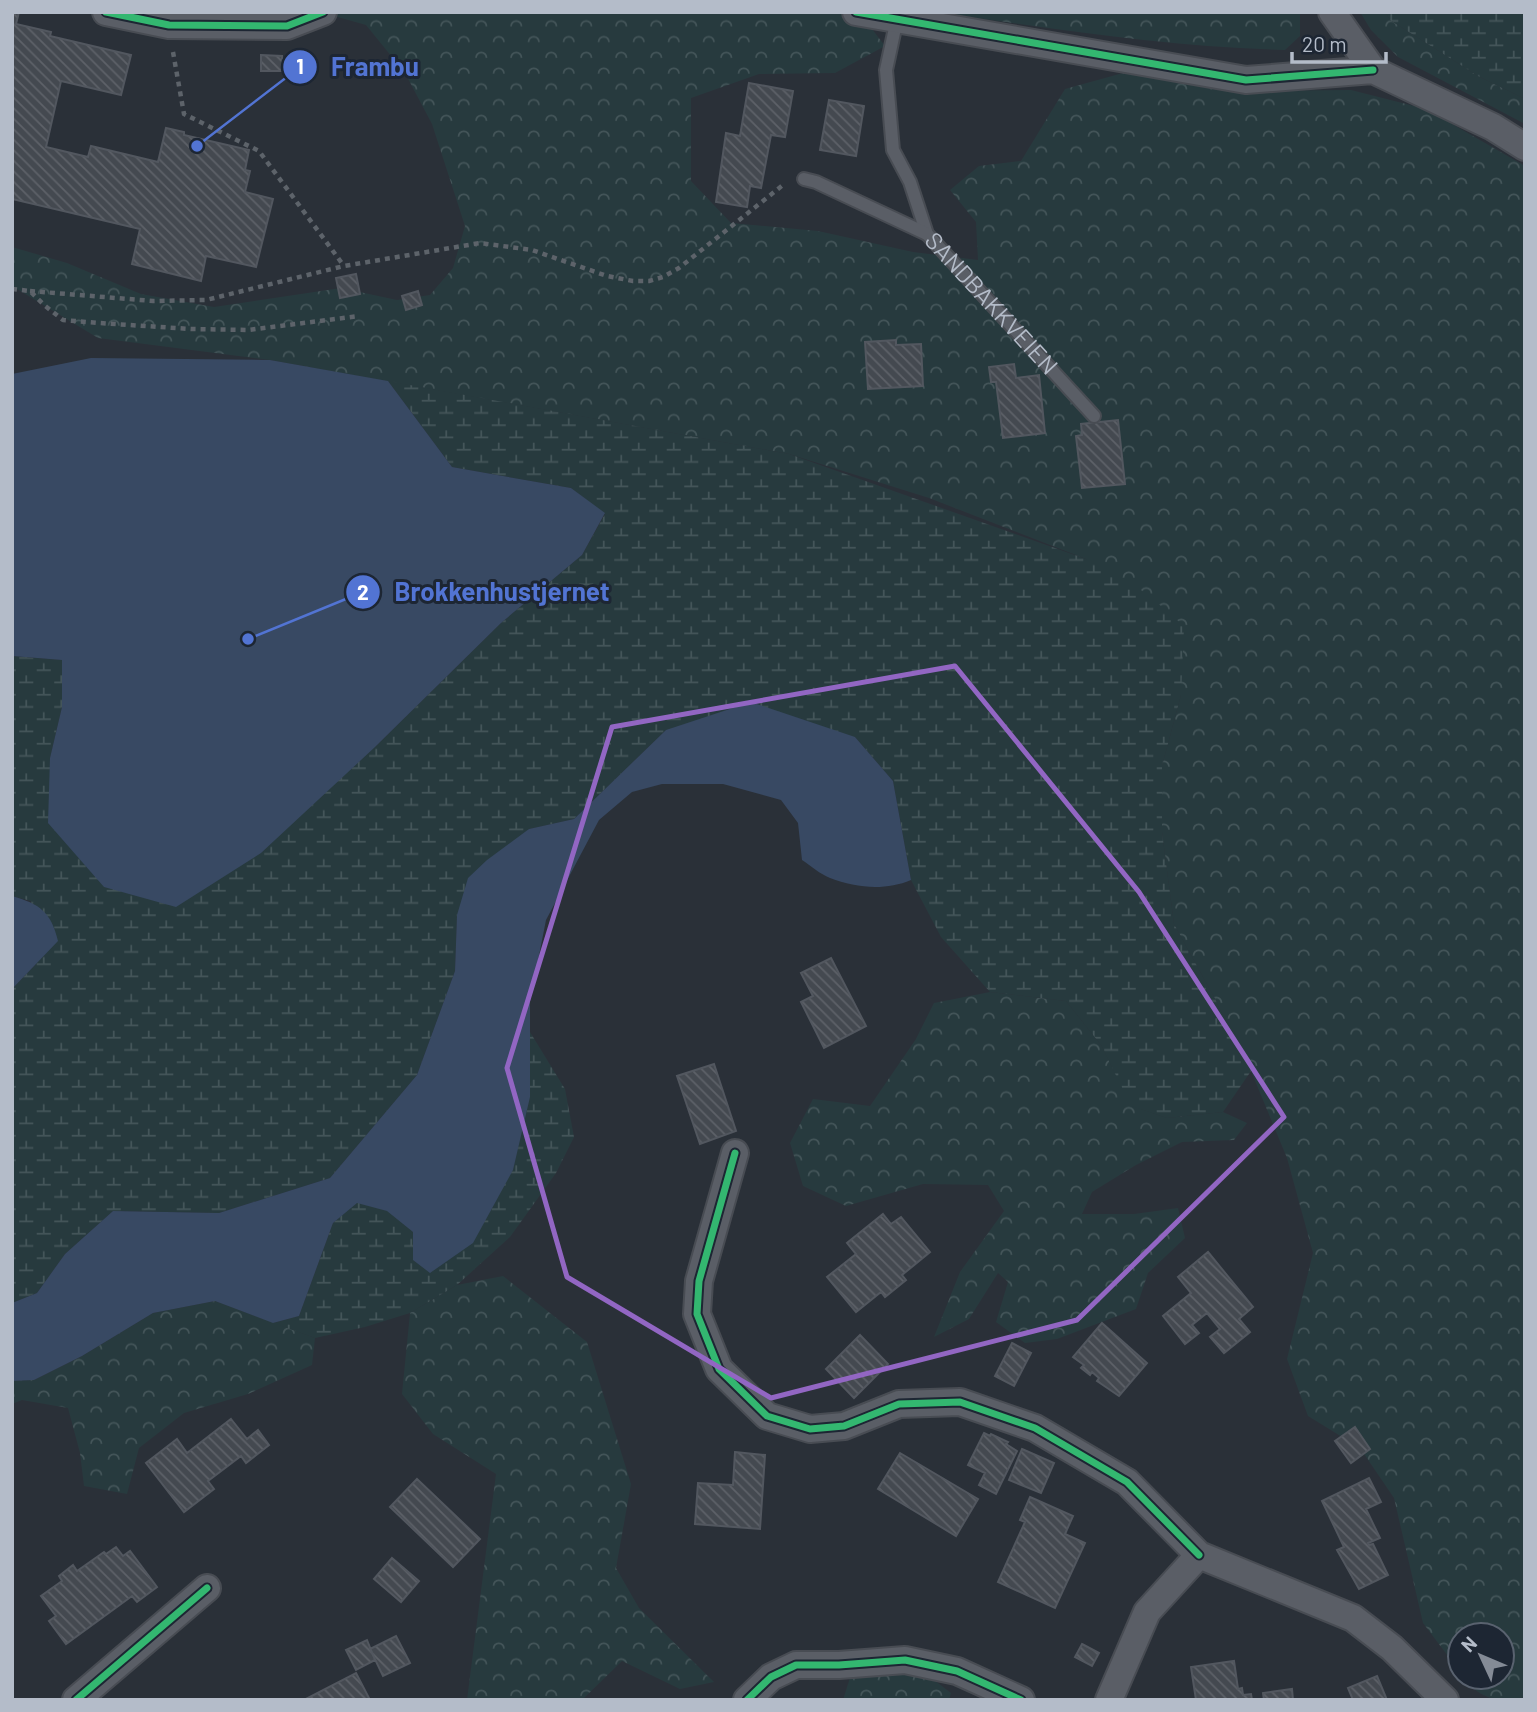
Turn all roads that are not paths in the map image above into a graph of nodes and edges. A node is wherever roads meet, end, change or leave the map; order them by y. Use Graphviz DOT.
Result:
graph roads {
  1 [pos="106,12"];
  2 [pos="323,12"];
  3 [pos="856,12"];
  4 [pos="1332,12"];
  5 [pos="897,19"];
  6 [pos="1373,71"];
  7 [pos="1525,147"];
  8 [pos="804,179"];
  9 [pos="926,234"];
  10 [pos="1094,416"];
  11 [pos="735,1153"];
  12 [pos="1199,1555"];
  13 [pos="207,1588"];
  14 [pos="76,1700"];
  15 [pos="747,1700"];
  16 [pos="1021,1700"];
  17 [pos="1109,1700"];
  18 [pos="1445,1700"];
  1 -- 2 [label="street"];
  3 -- 5 [label="street"];
  4 -- 6 [label="street"];
  5 -- 6 [label="street"];
  5 -- 9 [label="lane, SANDBAKKVEIEN"];
  6 -- 7 [label="street"];
  8 -- 9 [label="lane"];
  9 -- 10 [label="lane, SANDBAKKVEIEN"];
  11 -- 12 [label="street"];
  12 -- 17 [label="street"];
  12 -- 18 [label="street"];
  13 -- 14 [label="street"];
  15 -- 16 [label="street"];
}
